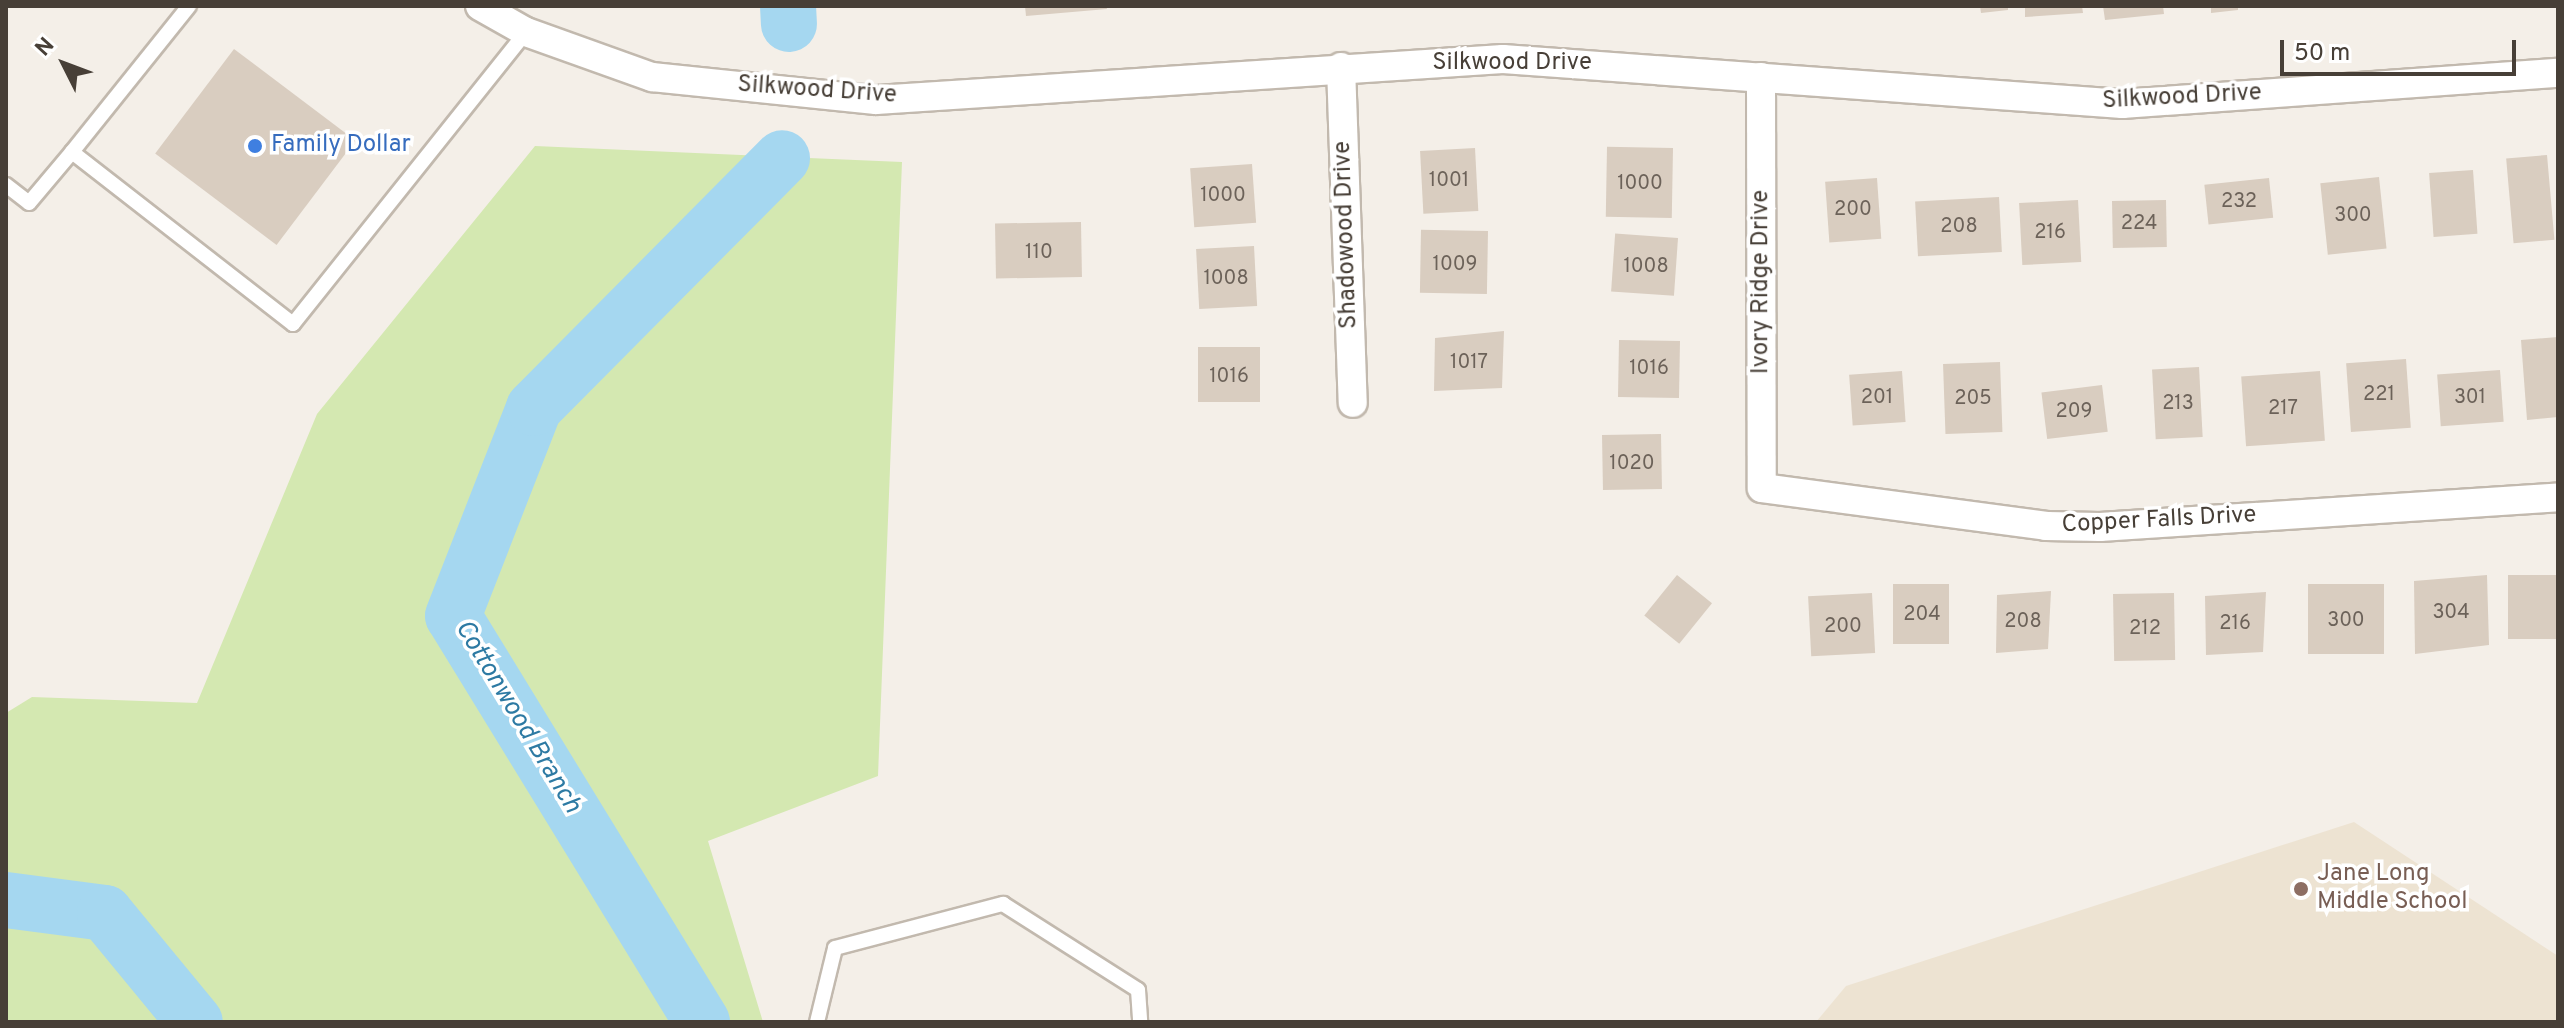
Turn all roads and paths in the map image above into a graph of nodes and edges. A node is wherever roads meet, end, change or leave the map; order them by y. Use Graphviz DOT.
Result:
graph roads {
  1 [pos="189,6"];
  2 [pos="480,6"];
  3 [pos="526,32"];
  4 [pos="1341,67"];
  5 [pos="2558,73"];
  6 [pos="1761,77"];
  7 [pos="72,152"];
  8 [pos="6,185"];
  9 [pos="1353,403"];
  10 [pos="1762,488"];
  11 [pos="2558,497"];
  12 [pos="817,1022"];
  13 [pos="1140,1022"];
  1 -- 7 [label="lane"];
  2 -- 3 [label="street, Silkwood Drive"];
  3 -- 4 [label="street, Silkwood Drive"];
  3 -- 7 [label="lane"];
  4 -- 6 [label="street, Silkwood Drive"];
  4 -- 9 [label="street, Shadowood Drive"];
  5 -- 6 [label="street, Silkwood Drive"];
  6 -- 10 [label="street, Ivory Ridge Drive"];
  7 -- 8 [label="lane"];
  10 -- 11 [label="street, Copper Falls Drive"];
  12 -- 13 [label="lane"];
}
